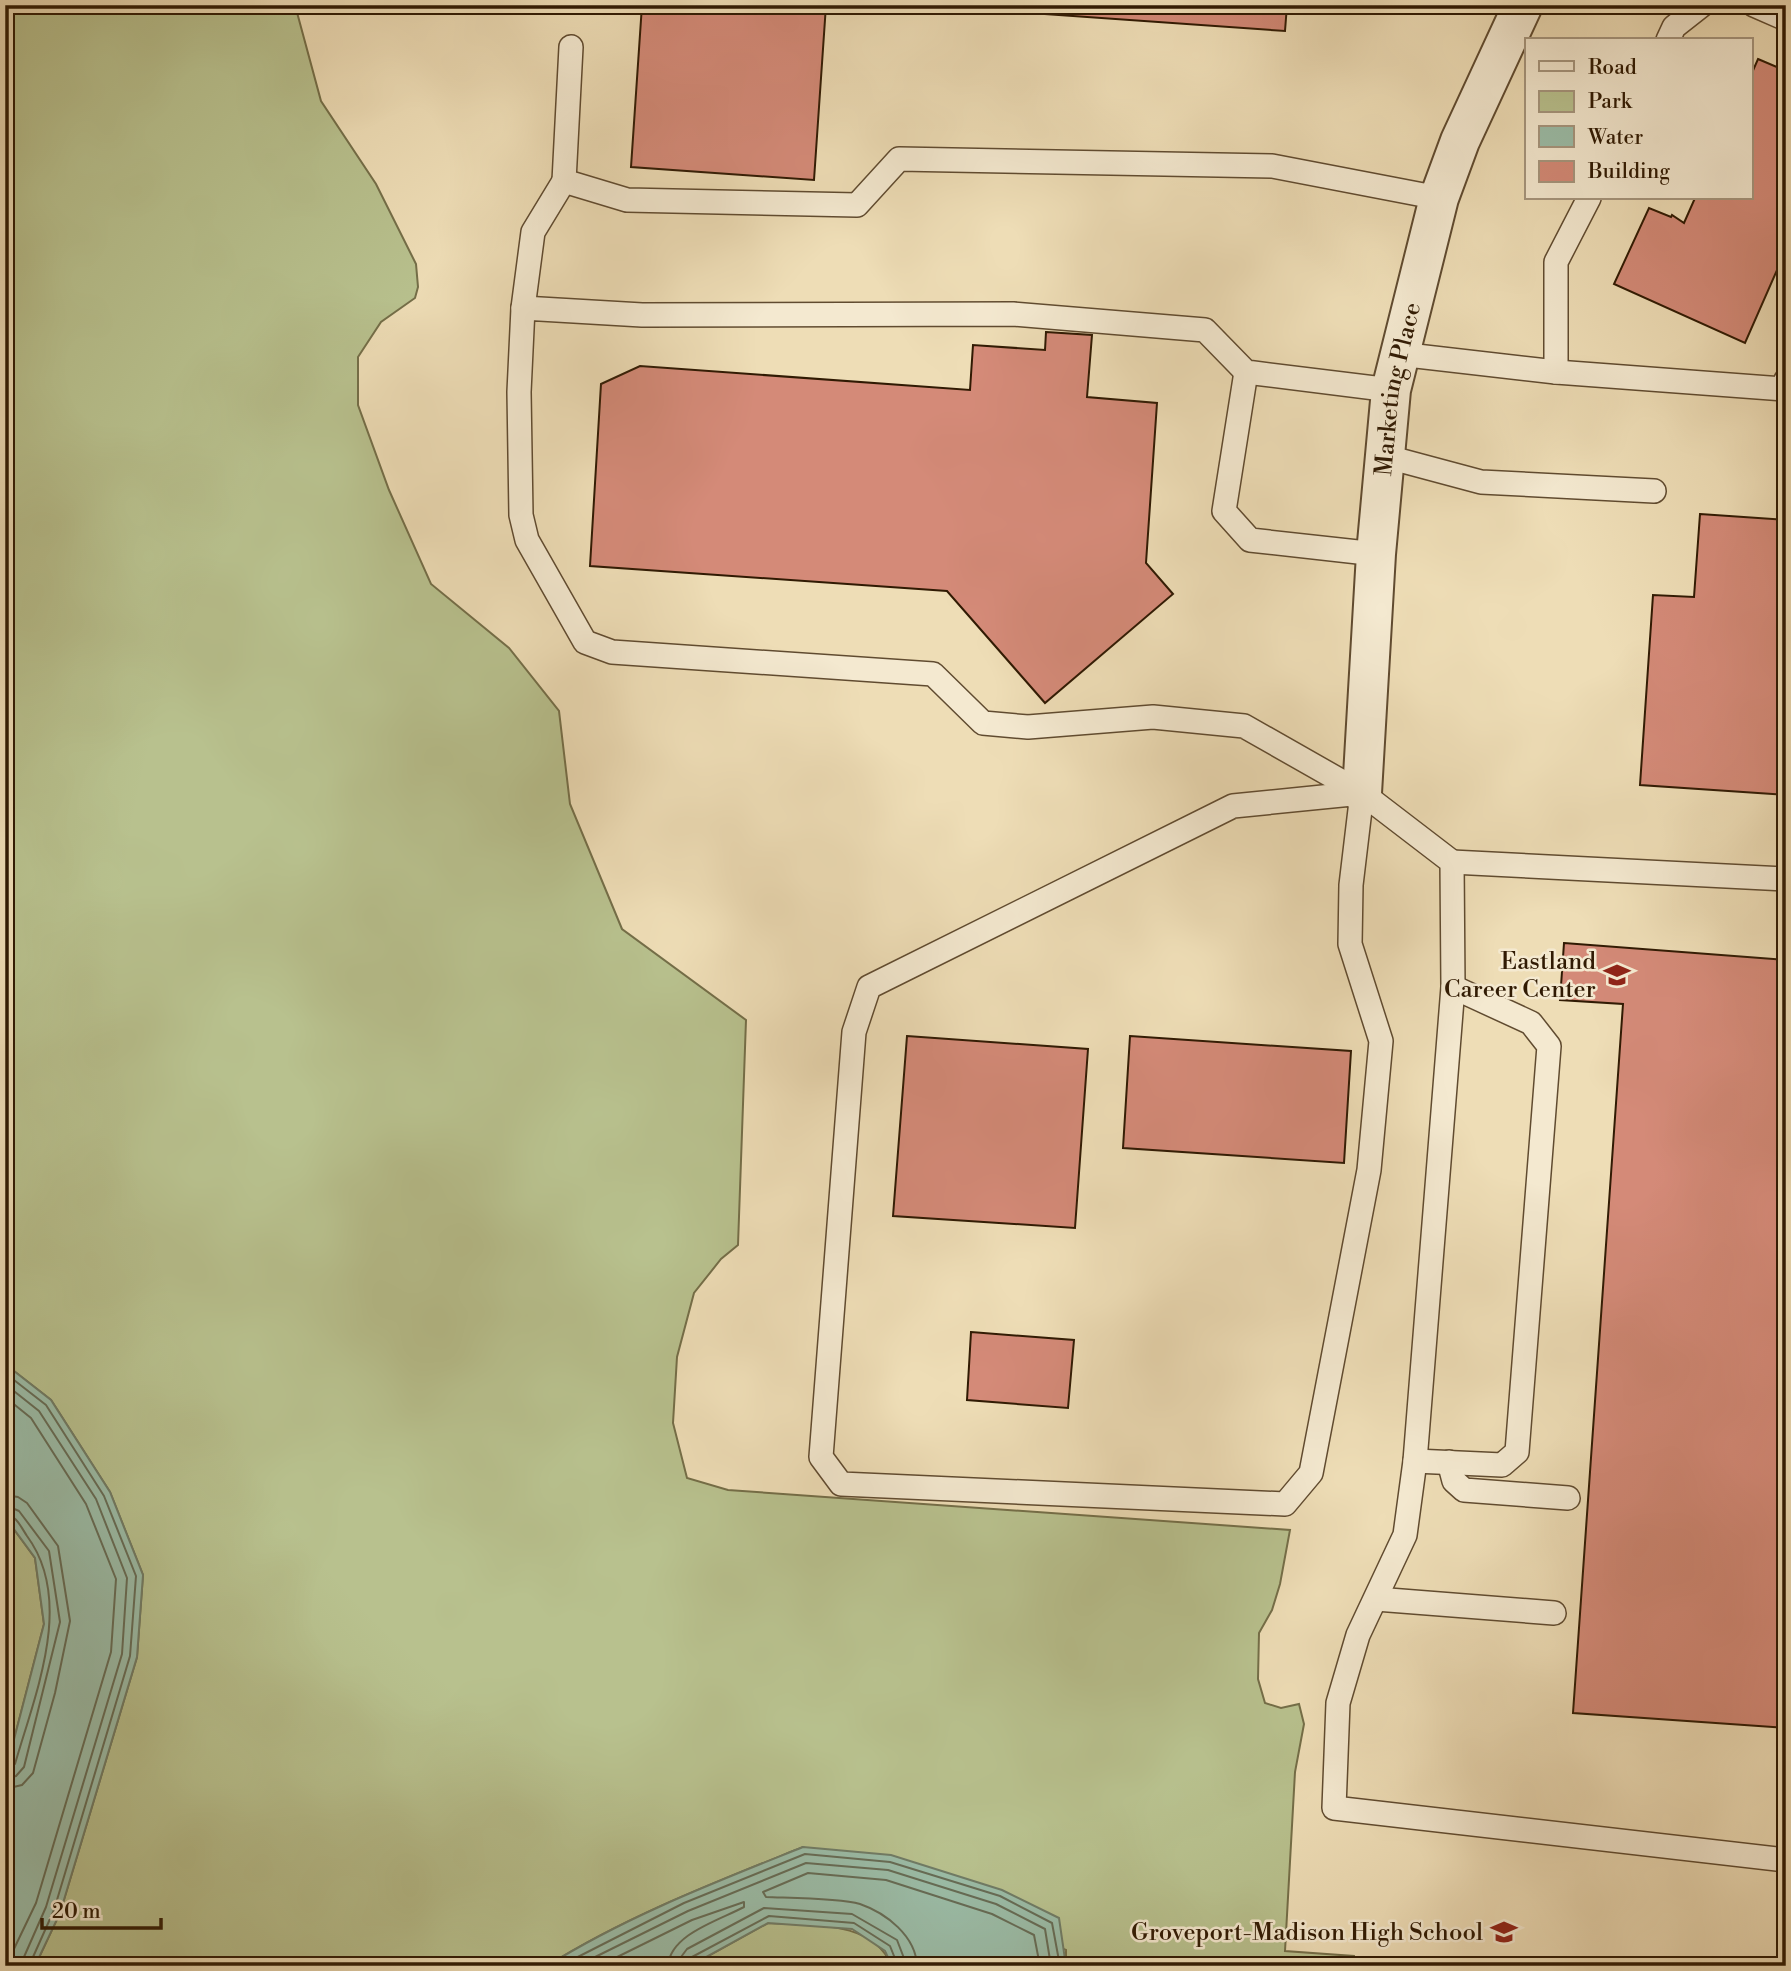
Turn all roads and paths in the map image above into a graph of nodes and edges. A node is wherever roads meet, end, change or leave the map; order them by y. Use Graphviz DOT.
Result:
graph roads {
  1 [pos="1524,5"];
  2 [pos="1702,5"];
  3 [pos="1754,5"];
  4 [pos="1786,19"];
  5 [pos="1669,38"];
  6 [pos="571,47"];
  7 [pos="564,181"];
  8 [pos="1439,198"];
  9 [pos="1588,200"];
  10 [pos="523,308"];
  11 [pos="1246,372"];
  12 [pos="1395,372"];
  13 [pos="1556,372"];
  14 [pos="1786,380"];
  15 [pos="1384,456"];
  16 [pos="1654,492"];
  17 [pos="1376,554"];
  18 [pos="1362,793"];
  19 [pos="1452,862"];
  20 [pos="1786,880"];
  21 [pos="1453,987"];
  22 [pos="1415,1461"];
  23 [pos="1448,1462"];
  24 [pos="1568,1498"];
  25 [pos="1376,1599"];
  26 [pos="1554,1613"];
  27 [pos="1786,1860"];
  1 -- 8 [label="street, Marketing Place"];
  2 -- 5 [label="lane"];
  3 -- 4 [label="lane"];
  6 -- 7 [label="lane"];
  7 -- 8 [label="lane"];
  7 -- 10 [label="lane"];
  8 -- 12 [label="street, Marketing Place"];
  9 -- 13 [label="lane"];
  10 -- 11 [label="lane"];
  10 -- 18 [label="lane"];
  11 -- 12 [label="lane"];
  11 -- 17 [label="lane"];
  12 -- 13 [label="lane"];
  12 -- 15 [label="street, Marketing Place"];
  13 -- 14 [label="lane"];
  15 -- 16 [label="lane"];
  15 -- 17 [label="street, Marketing Place"];
  17 -- 18 [label="street, Marketing Place"];
  18 -- 18 [label="lane"];
  18 -- 19 [label="lane"];
  19 -- 20 [label="lane"];
  19 -- 21 [label="lane"];
  21 -- 22 [label="lane"];
  21 -- 23 [label="lane"];
  22 -- 23 [label="lane"];
  22 -- 25 [label="lane"];
  23 -- 24 [label="lane"];
  25 -- 26 [label="lane"];
  25 -- 27 [label="lane"];
}
